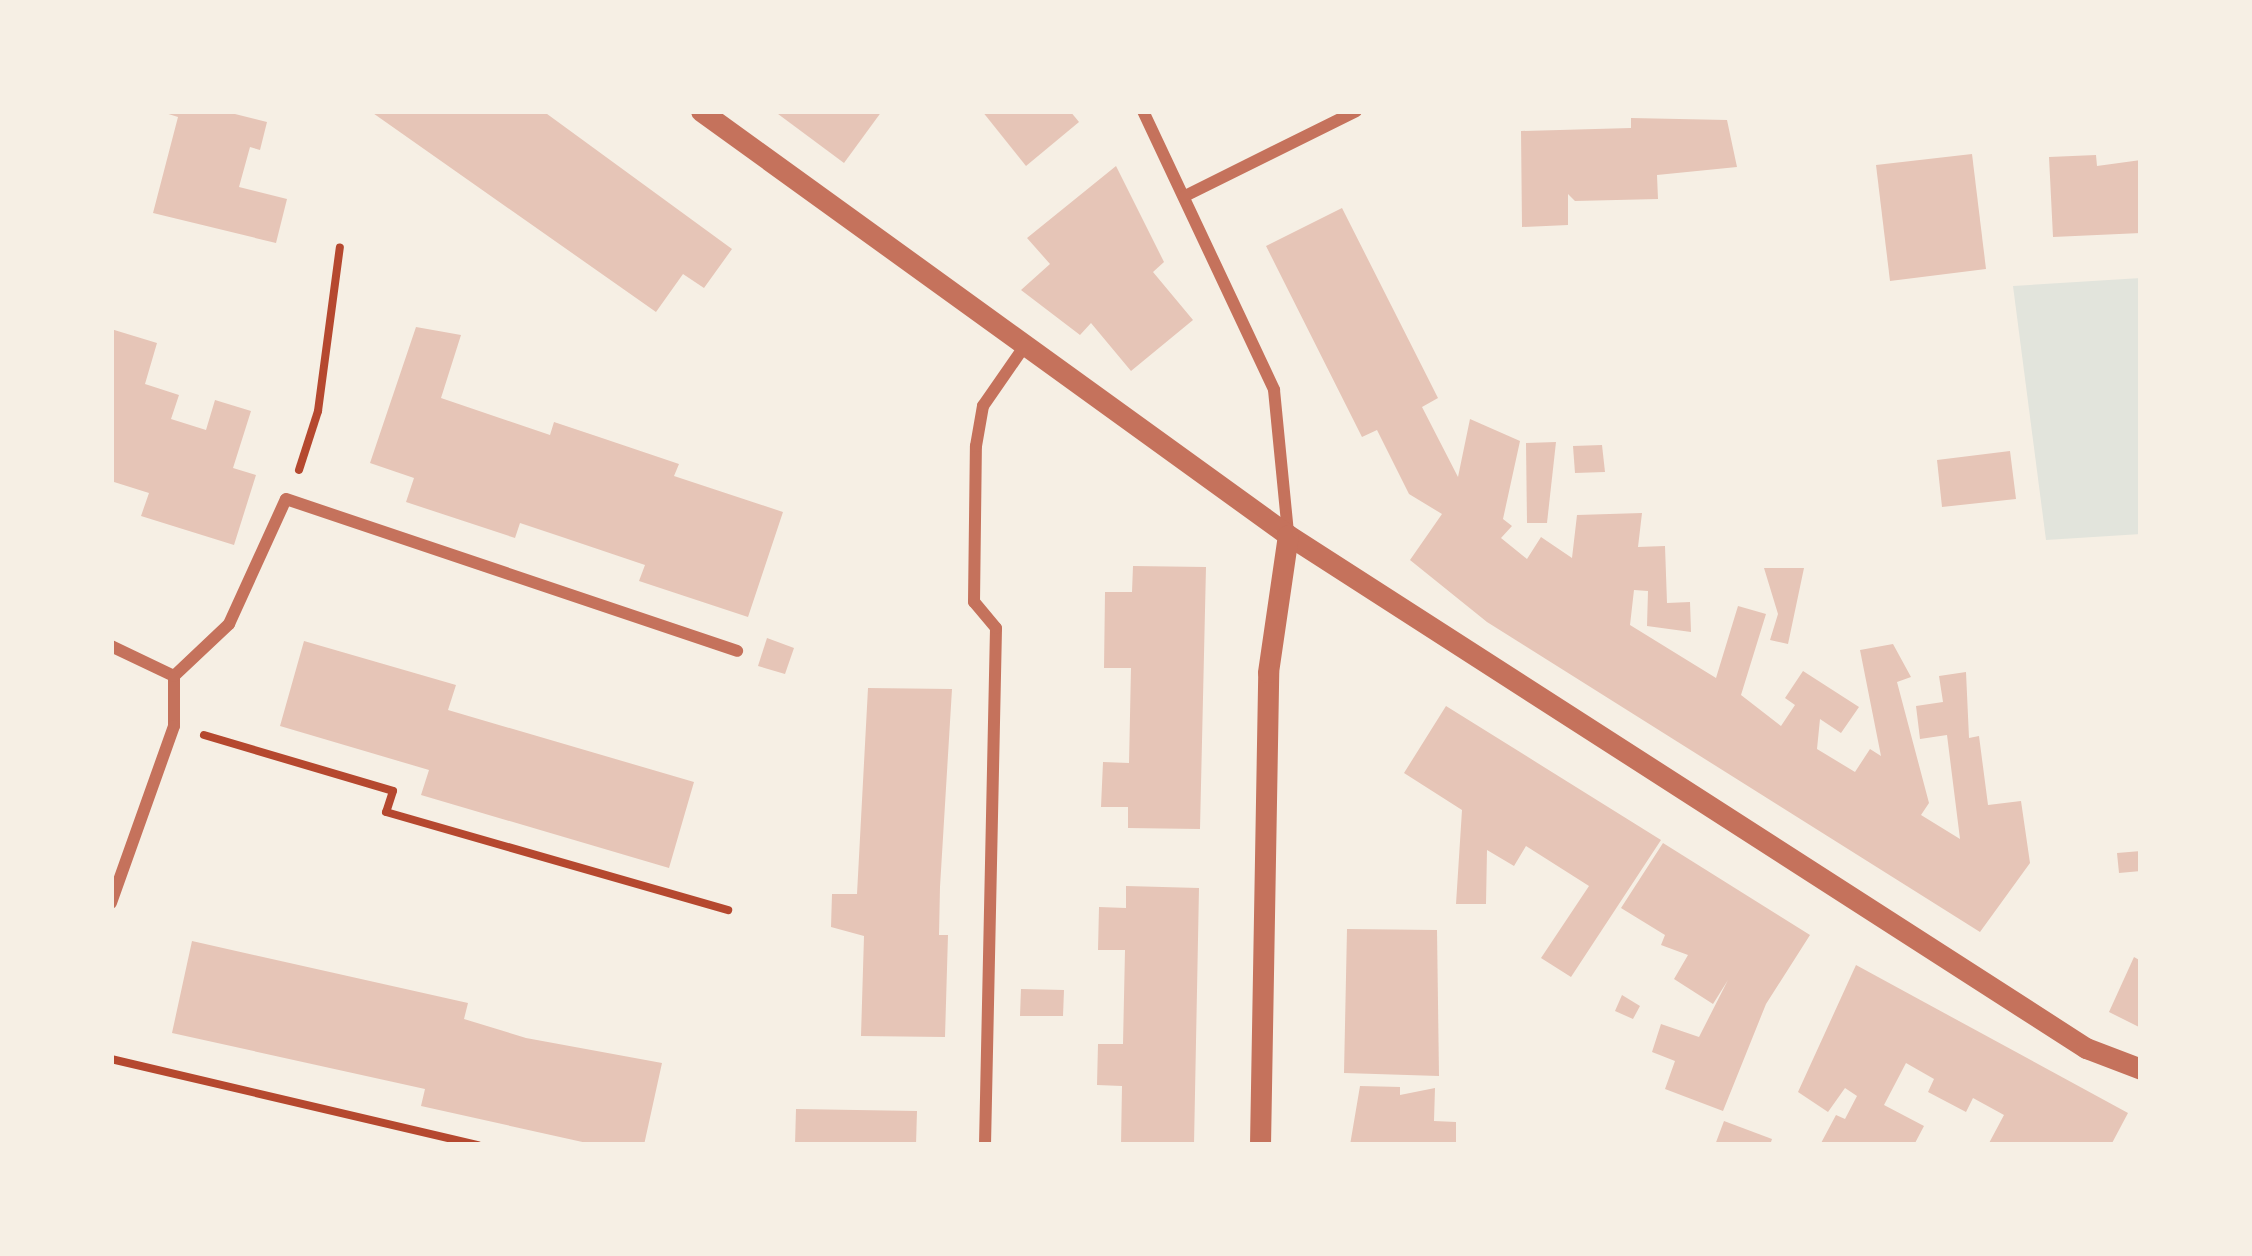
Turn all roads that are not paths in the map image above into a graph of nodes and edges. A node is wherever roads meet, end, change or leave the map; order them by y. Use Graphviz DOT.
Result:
graph roads {
  1 [pos="701,111"];
  2 [pos="1143,111"];
  3 [pos="1356,111"];
  4 [pos="1185,196"];
  5 [pos="1026,344"];
  6 [pos="1288,535"];
  7 [pos="111,646"];
  8 [pos="736,651"];
  9 [pos="174,676"];
  10 [pos="111,903"];
  11 [pos="2141,1069"];
  12 [pos="986,1145"];
  13 [pos="1260,1145"];
  1 -- 5 [label="street"];
  2 -- 4 [label="street"];
  3 -- 4 [label="street"];
  4 -- 6 [label="street"];
  5 -- 6 [label="street"];
  5 -- 12 [label="street"];
  6 -- 11 [label="street"];
  6 -- 13 [label="street"];
  7 -- 9 [label="street"];
  8 -- 9 [label="street"];
  9 -- 10 [label="street"];
}
